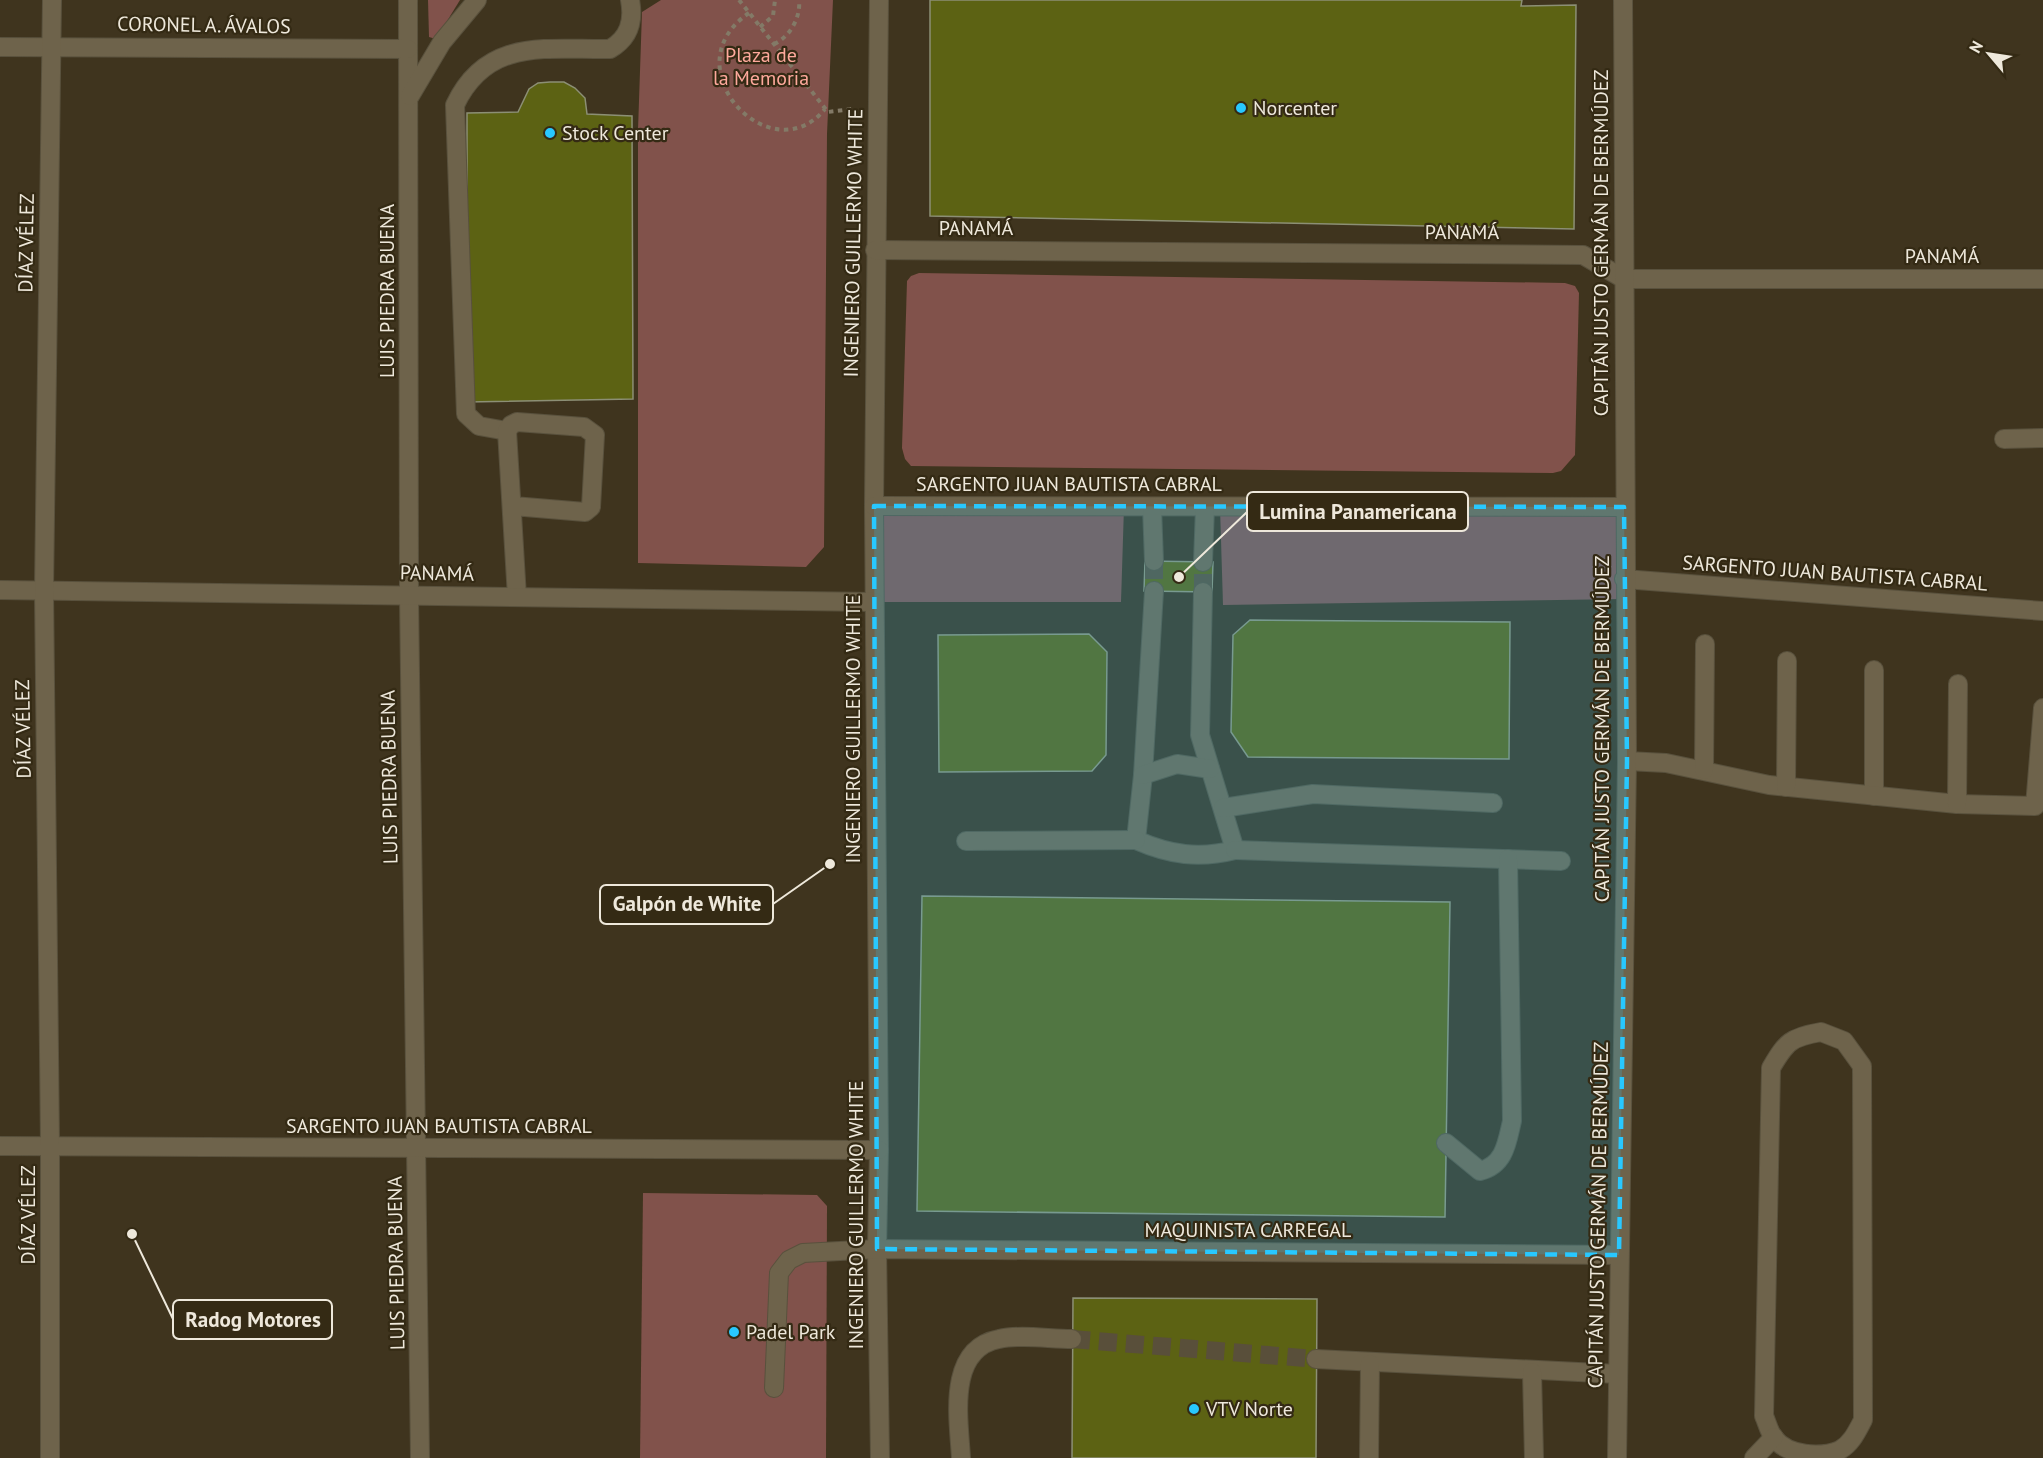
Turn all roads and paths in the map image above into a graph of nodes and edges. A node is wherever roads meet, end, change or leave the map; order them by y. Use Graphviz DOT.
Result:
graph roads {
  1 [pos="52,0"];
  2 [pos="408,0"];
  3 [pos="477,0"];
  4 [pos="630,0"];
  5 [pos="739,0"];
  6 [pos="775,0"];
  7 [pos="799,0"];
  8 [pos="879,0"];
  9 [pos="1623,0"];
  10 [pos="749,13"];
  11 [pos="760,27"];
  12 [pos="774,44"];
  13 [pos="52,46"];
  14 [pos="0,47"];
  15 [pos="408,50"];
  16 [pos="410,96"];
  17 [pos="877,106"];
  18 [pos="825,109"];
  19 [pos="875,250"];
  20 [pos="1624,279"];
  21 [pos="2043,279"];
  22 [pos="507,431"];
  23 [pos="2043,438"];
  24 [pos="2004,439"];
  25 [pos="513,506"];
  26 [pos="874,506"];
  27 [pos="1152,507"];
  28 [pos="1205,507"];
  29 [pos="1624,507"];
  30 [pos="1154,561"];
  31 [pos="1203,562"];
  32 [pos="1624,579"];
  33 [pos="0,590"];
  34 [pos="44,590"];
  35 [pos="1154,591"];
  36 [pos="1203,592"];
  37 [pos="409,595"];
  38 [pos="517,597"];
  39 [pos="874,602"];
  40 [pos="2043,611"];
  41 [pos="1705,644"];
  42 [pos="1788,661"];
  43 [pos="1874,670"];
  44 [pos="1958,684"];
  45 [pos="2043,708"];
  46 [pos="1627,761"];
  47 [pos="1210,769"];
  48 [pos="1704,770"];
  49 [pos="1143,775"];
  50 [pos="1786,787"];
  51 [pos="1875,796"];
  52 [pos="1493,803"];
  53 [pos="1956,804"];
  54 [pos="2039,806"];
  55 [pos="1223,808"];
  56 [pos="1136,840"];
  57 [pos="966,841"];
  58 [pos="1235,850"];
  59 [pos="1508,859"];
  60 [pos="1561,861"];
  61 [pos="1446,1143"];
  62 [pos="0,1146"];
  63 [pos="50,1146"];
  64 [pos="417,1148"];
  65 [pos="879,1150"];
  66 [pos="877,1249"];
  67 [pos="1619,1255"];
  68 [pos="1072,1339"];
  69 [pos="1316,1359"];
  70 [pos="1370,1364"];
  71 [pos="1532,1372"];
  72 [pos="1618,1374"];
  73 [pos="774,1388"];
  74 [pos="1774,1437"];
  75 [pos="50,1458"];
  76 [pos="420,1458"];
  77 [pos="880,1458"];
  78 [pos="961,1458"];
  79 [pos="1369,1458"];
  80 [pos="1534,1458"];
  81 [pos="1617,1458"];
  82 [pos="1754,1458"];
  1 -- 13 [label="street, DÍAZ VÉLEZ"];
  2 -- 15 [label="street, LUIS PIEDRA BUENA"];
  3 -- 16 [label="street"];
  4 -- 22 [label="street"];
  5 -- 10 [label="path"];
  6 -- 11 [label="path"];
  7 -- 12 [label="path"];
  8 -- 17 [label="street, INGENIERO GUILLERMO WHITE"];
  9 -- 20 [label="street, CAPITÁN JUSTO GERMÁN DE BERMÚDEZ"];
  10 -- 11 [label="path"];
  10 -- 18 [label="path"];
  11 -- 12 [label="path"];
  12 -- 18 [label="path"];
  13 -- 14 [label="street, CORONEL A. ÁVALOS"];
  13 -- 15 [label="street, CORONEL A. ÁVALOS"];
  13 -- 34 [label="street, DÍAZ VÉLEZ"];
  15 -- 16 [label="street, LUIS PIEDRA BUENA"];
  16 -- 37 [label="street, LUIS PIEDRA BUENA"];
  17 -- 18 [label="path"];
  17 -- 19 [label="street, INGENIERO GUILLERMO WHITE"];
  19 -- 20 [label="street, PANAMÁ"];
  19 -- 26 [label="street, INGENIERO GUILLERMO WHITE"];
  20 -- 21 [label="street, PANAMÁ"];
  20 -- 29 [label="street, CAPITÁN JUSTO GERMÁN DE BERMÚDEZ"];
  22 -- 25 [label="street"];
  22 -- 25 [label="street"];
  23 -- 24 [label="street"];
  25 -- 38 [label="street"];
  26 -- 27 [label="street, SARGENTO JUAN BAUTISTA CABRAL"];
  26 -- 39 [label="street, INGENIERO GUILLERMO WHITE"];
  27 -- 28 [label="street, SARGENTO JUAN BAUTISTA CABRAL"];
  27 -- 30 [label="street"];
  28 -- 29 [label="street, SARGENTO JUAN BAUTISTA CABRAL"];
  28 -- 31 [label="street"];
  29 -- 32 [label="street, CAPITÁN JUSTO GERMÁN DE BERMÚDEZ"];
  32 -- 40 [label="street, SARGENTO JUAN BAUTISTA CABRAL"];
  32 -- 46 [label="street, CAPITÁN JUSTO GERMÁN DE BERMÚDEZ"];
  33 -- 34 [label="street, PANAMÁ"];
  34 -- 37 [label="street, PANAMÁ"];
  34 -- 63 [label="street, DÍAZ VÉLEZ"];
  35 -- 49 [label="street"];
  36 -- 47 [label="street"];
  37 -- 38 [label="street, PANAMÁ"];
  37 -- 64 [label="street, LUIS PIEDRA BUENA"];
  38 -- 39 [label="street, PANAMÁ"];
  39 -- 65 [label="street, INGENIERO GUILLERMO WHITE"];
  41 -- 48 [label="street"];
  42 -- 50 [label="street"];
  43 -- 51 [label="street"];
  44 -- 53 [label="street"];
  45 -- 54 [label="street"];
  46 -- 48 [label="street"];
  46 -- 67 [label="street, CAPITÁN JUSTO GERMÁN DE BERMÚDEZ"];
  47 -- 49 [label="street"];
  47 -- 55 [label="street"];
  48 -- 50 [label="street"];
  49 -- 56 [label="street"];
  50 -- 51 [label="street"];
  51 -- 53 [label="street"];
  52 -- 55 [label="street"];
  53 -- 54 [label="street"];
  55 -- 58 [label="street"];
  56 -- 57 [label="street"];
  56 -- 58 [label="street"];
  58 -- 59 [label="street"];
  59 -- 60 [label="street"];
  59 -- 61 [label="street"];
  62 -- 63 [label="street, SARGENTO JUAN BAUTISTA CABRAL"];
  63 -- 64 [label="street, SARGENTO JUAN BAUTISTA CABRAL"];
  63 -- 75 [label="street, DÍAZ VÉLEZ"];
  64 -- 65 [label="street, SARGENTO JUAN BAUTISTA CABRAL"];
  64 -- 76 [label="street, LUIS PIEDRA BUENA"];
  65 -- 66 [label="street, INGENIERO GUILLERMO WHITE"];
  66 -- 67 [label="street, MAQUINISTA CARREGAL"];
  66 -- 73 [label="street, MAQUINISTA CARREGAL"];
  66 -- 77 [label="street, INGENIERO GUILLERMO WHITE"];
  67 -- 72 [label="street, CAPITÁN JUSTO GERMÁN DE BERMÚDEZ"];
  68 -- 78 [label="street"];
  69 -- 70 [label="street"];
  70 -- 71 [label="street"];
  70 -- 79 [label="street"];
  71 -- 72 [label="street"];
  71 -- 80 [label="street"];
  72 -- 81 [label="street, CAPITÁN JUSTO GERMÁN DE BERMÚDEZ"];
  74 -- 74 [label="street"];
  74 -- 82 [label="street"];
}
